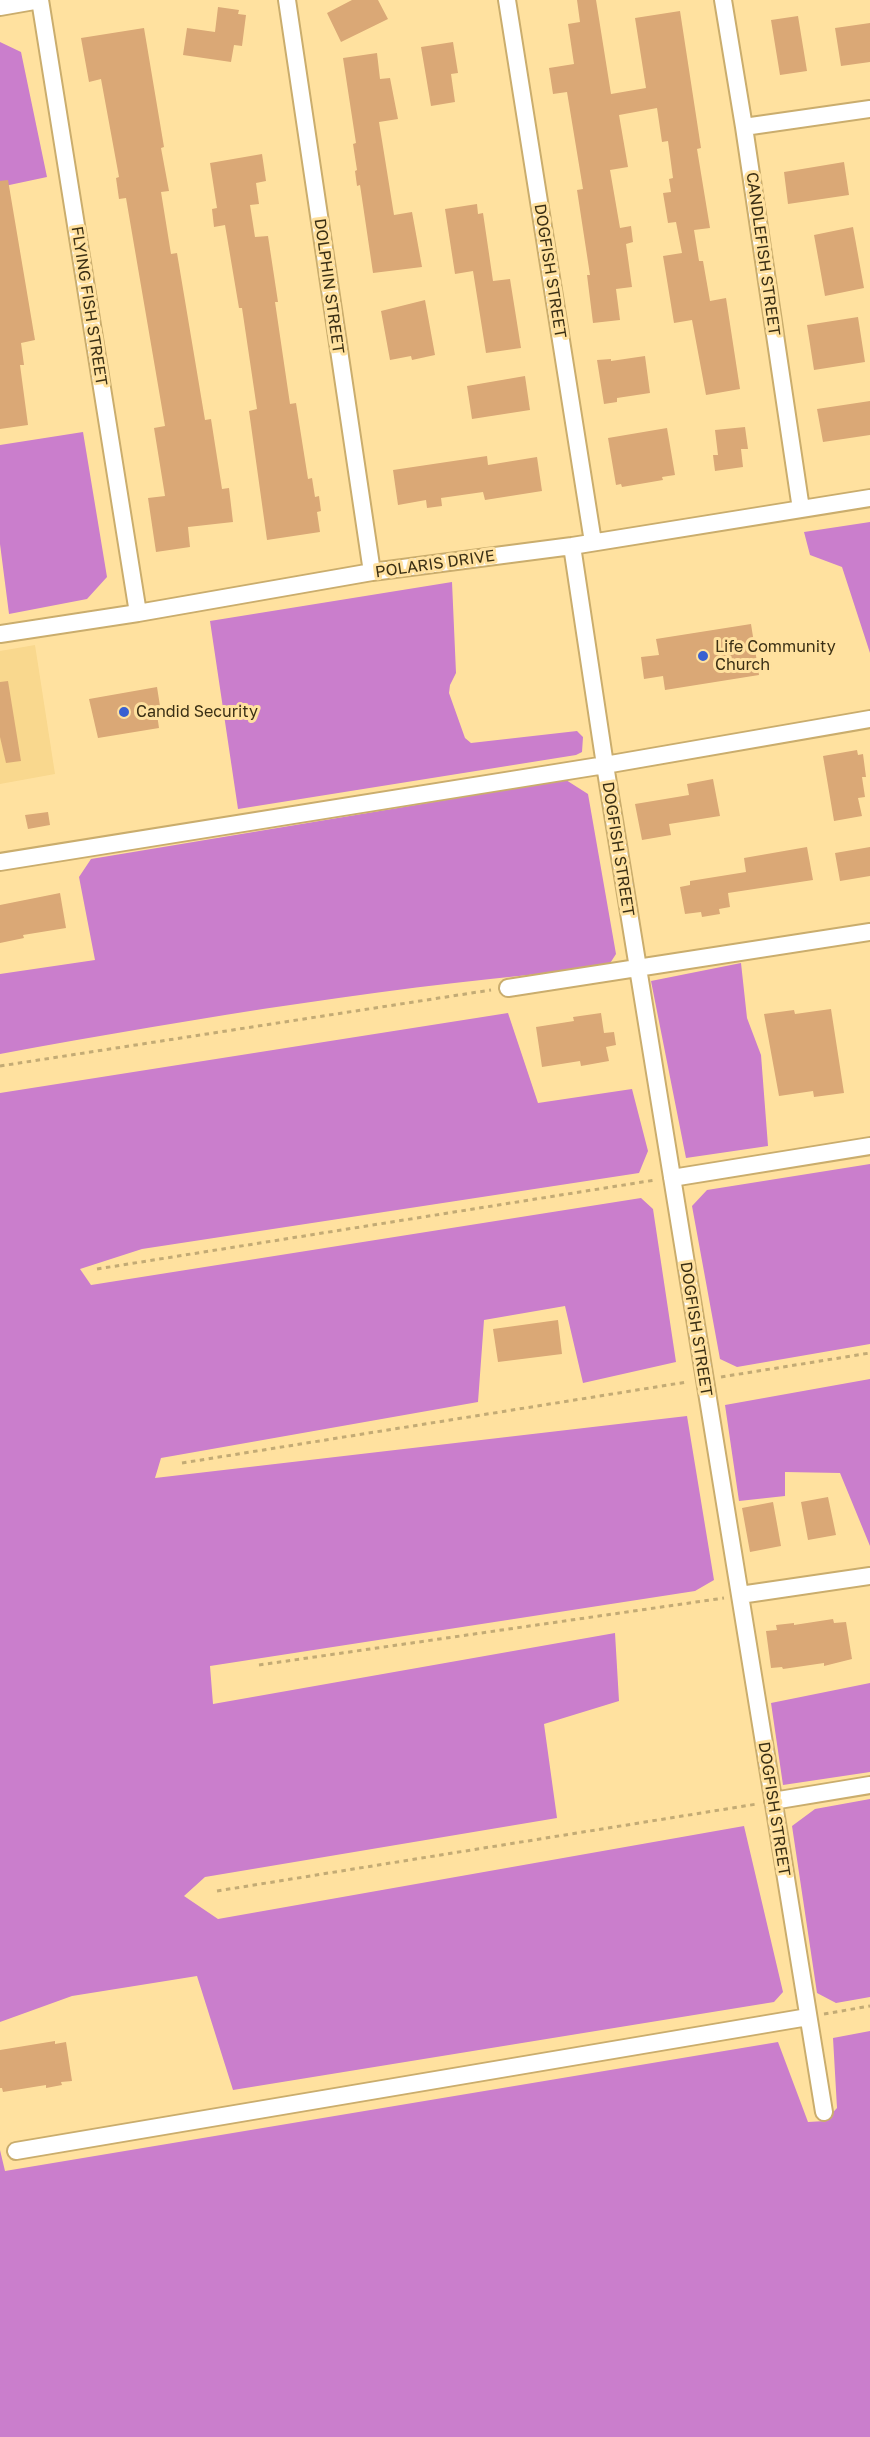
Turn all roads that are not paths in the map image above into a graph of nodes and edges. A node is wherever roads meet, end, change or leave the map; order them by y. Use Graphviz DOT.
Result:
graph roads {
  1 [pos="40,0"];
  2 [pos="287,0"];
  3 [pos="507,0"];
  4 [pos="723,0"];
  5 [pos="0,7"];
  6 [pos="870,109"];
  7 [pos="744,127"];
  8 [pos="870,498"];
  9 [pos="801,509"];
  10 [pos="593,542"];
  11 [pos="572,546"];
  12 [pos="372,572"];
  13 [pos="138,612"];
  14 [pos="0,634"];
  15 [pos="870,719"];
  16 [pos="604,765"];
  17 [pos="0,862"];
  18 [pos="870,932"];
  19 [pos="638,968"];
  20 [pos="508,988"];
  21 [pos="870,1146"];
  22 [pos="672,1178"];
  23 [pos="870,1576"];
  24 [pos="740,1595"];
  25 [pos="870,1785"];
  26 [pos="773,1802"];
  27 [pos="808,2017"];
  28 [pos="824,2112"];
  29 [pos="16,2151"];
  1 -- 5 [label="street"];
  1 -- 13 [label="street, FLYING FISH STREET"];
  2 -- 12 [label="street, DOLPHIN STREET"];
  3 -- 10 [label="street, DOGFISH STREET"];
  4 -- 7 [label="street, CANDLEFISH STREET"];
  6 -- 7 [label="street"];
  7 -- 9 [label="street, CANDLEFISH STREET"];
  8 -- 9 [label="street, POLARIS DRIVE"];
  9 -- 10 [label="street, POLARIS DRIVE"];
  10 -- 11 [label="street, POLARIS DRIVE"];
  11 -- 12 [label="street, POLARIS DRIVE"];
  11 -- 16 [label="street, DOGFISH STREET"];
  12 -- 13 [label="street, POLARIS DRIVE"];
  13 -- 14 [label="street, POLARIS DRIVE"];
  15 -- 16 [label="street"];
  16 -- 17 [label="street"];
  16 -- 19 [label="street, DOGFISH STREET"];
  18 -- 19 [label="street"];
  19 -- 20 [label="street"];
  19 -- 22 [label="street, DOGFISH STREET"];
  21 -- 22 [label="street"];
  22 -- 24 [label="street, DOGFISH STREET"];
  23 -- 24 [label="street"];
  24 -- 26 [label="street, DOGFISH STREET"];
  25 -- 26 [label="street"];
  26 -- 27 [label="street, DOGFISH STREET"];
  27 -- 28 [label="street, DOGFISH STREET"];
  27 -- 29 [label="street"];
}
